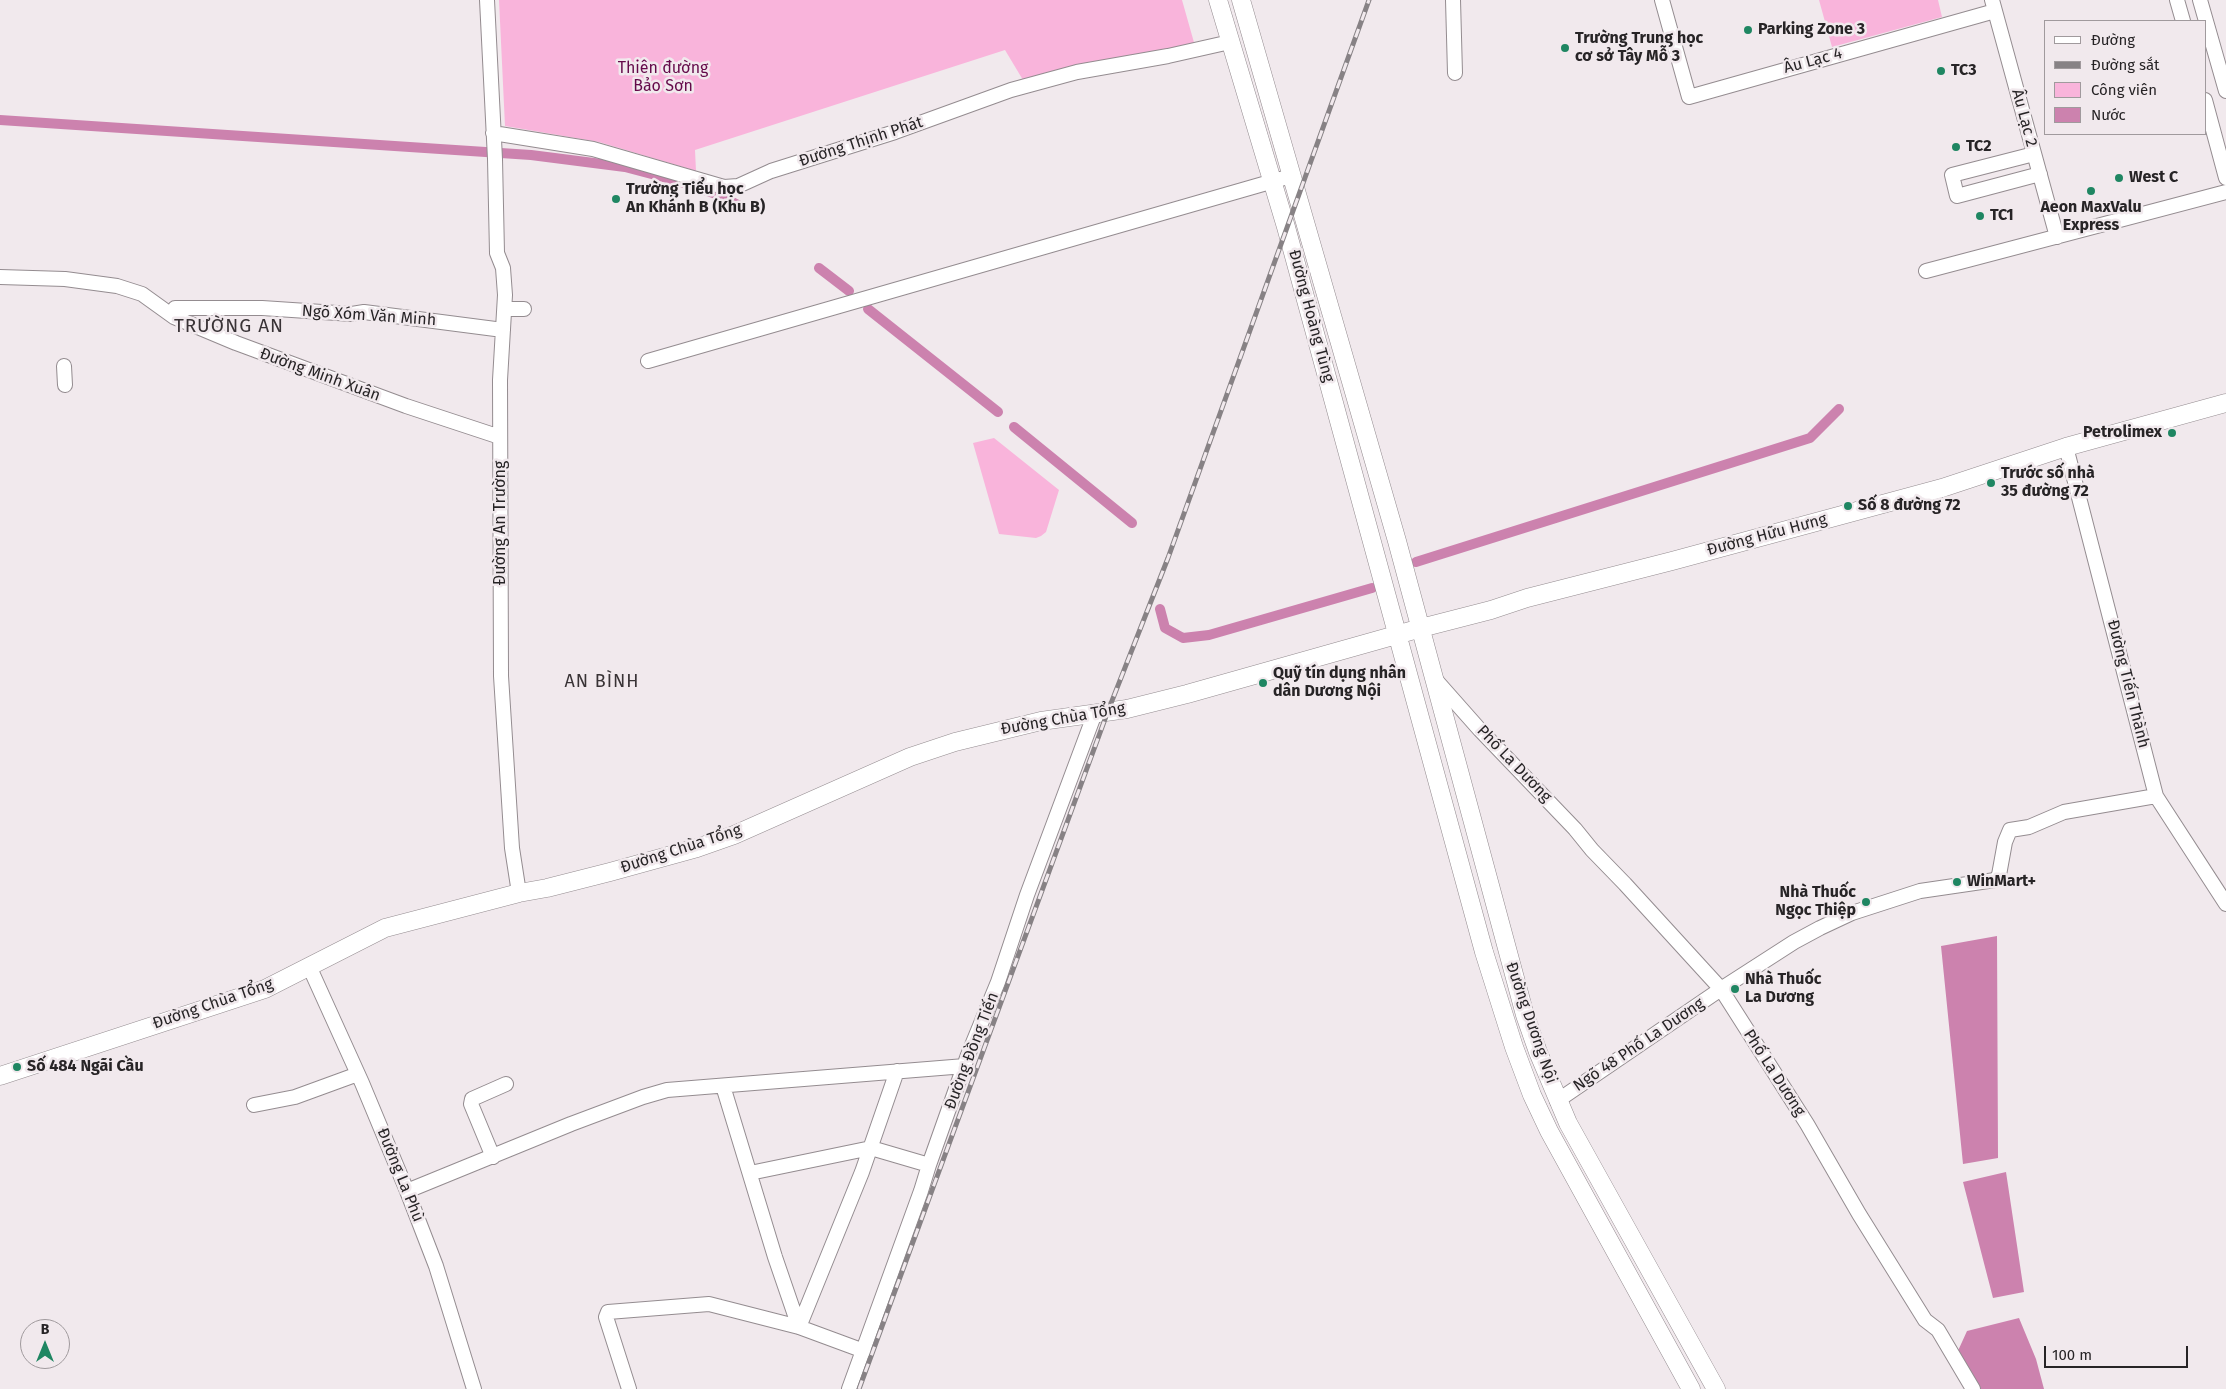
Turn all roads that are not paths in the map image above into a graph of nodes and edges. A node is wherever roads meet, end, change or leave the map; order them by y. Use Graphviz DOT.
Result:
graph roads {
  1 [pos="487,0"];
  2 [pos="1218,0"];
  3 [pos="1242,0"];
  4 [pos="1453,0"];
  5 [pos="1662,0"];
  6 [pos="2177,0"];
  7 [pos="2200,0"];
  8 [pos="1994,6"];
  9 [pos="2183,20"];
  10 [pos="2206,20"];
  11 [pos="2206,21"];
  12 [pos="1230,42"];
  13 [pos="1454,73"];
  14 [pos="2226,91"];
  15 [pos="2206,104"];
  16 [pos="494,143"];
  17 [pos="2034,154"];
  18 [pos="2040,174"];
  19 [pos="1291,176"];
  20 [pos="2226,178"];
  21 [pos="1272,181"];
  22 [pos="2226,192"];
  23 [pos="2057,237"];
  24 [pos="1926,272"];
  25 [pos="0,277"];
  26 [pos="175,308"];
  27 [pos="504,309"];
  28 [pos="524,309"];
  29 [pos="503,330"];
  30 [pos="648,361"];
  31 [pos="64,366"];
  32 [pos="65,383"];
  33 [pos="2226,403"];
  34 [pos="500,437"];
  35 [pos="2066,447"];
  36 [pos="1421,628"];
  37 [pos="1397,634"];
  38 [pos="1433,676"];
  39 [pos="1094,713"];
  40 [pos="2156,796"];
  41 [pos="519,893"];
  42 [pos="2226,904"];
  43 [pos="310,966"];
  44 [pos="1721,990"];
  45 [pos="965,1066"];
  46 [pos="897,1071"];
  47 [pos="358,1074"];
  48 [pos="0,1076"];
  49 [pos="506,1084"];
  50 [pos="723,1086"];
  51 [pos="1557,1101"];
  52 [pos="254,1105"];
  53 [pos="1540,1112"];
  54 [pos="871,1148"];
  55 [pos="493,1156"];
  56 [pos="928,1165"];
  57 [pos="750,1173"];
  58 [pos="407,1191"];
  59 [pos="799,1327"];
  60 [pos="864,1351"];
  61 [pos="474,1389"];
  62 [pos="629,1389"];
  63 [pos="850,1389"];
  64 [pos="1691,1389"];
  65 [pos="1716,1389"];
  66 [pos="1973,1389"];
  1 -- 16 [label="street, Đường An Trường"];
  2 -- 12 [label="main road, Đường Hoàng Tùng"];
  3 -- 19 [label="main road, Đường Hoàng Tùng"];
  4 -- 13 [label="street"];
  5 -- 8 [label="street, Âu Lạc 4"];
  6 -- 9 [label="street"];
  7 -- 10 [label="street"];
  8 -- 17 [label="street, Âu Lạc 2"];
  11 -- 14 [label="street"];
  12 -- 16 [label="street, Đường Thịnh Phát"];
  12 -- 21 [label="main road, Đường Hoàng Tùng"];
  15 -- 20 [label="street"];
  16 -- 27 [label="street, Đường An Trường"];
  17 -- 18 [label="street, Âu Lạc 2"];
  17 -- 18 [label="street"];
  18 -- 23 [label="street, Âu Lạc 2"];
  19 -- 21 [label="street"];
  19 -- 36 [label="main road, Đường Hoàng Tùng"];
  21 -- 30 [label="street"];
  21 -- 37 [label="main road, Đường Hoàng Tùng"];
  22 -- 23 [label="street"];
  23 -- 24 [label="street"];
  25 -- 34 [label="street, Đường Minh Xuân"];
  26 -- 29 [label="street, Ngõ Xóm Văn Minh"];
  27 -- 28 [label="street"];
  27 -- 29 [label="street, Đường An Trường"];
  29 -- 34 [label="street, Đường An Trường"];
  31 -- 32 [label="street"];
  33 -- 35 [label="main road, Đường Hữu Hưng"];
  34 -- 41 [label="street, Đường An Trường"];
  35 -- 36 [label="main road, Đường Hữu Hưng"];
  35 -- 40 [label="street, Đường Tiến Thành"];
  36 -- 37 [label="main road, Đường Hữu Hưng"];
  36 -- 38 [label="main road, Đường Dương Nội"];
  37 -- 39 [label="main road, Đường Chùa Tổng"];
  37 -- 53 [label="main road, Đường Dương Nội"];
  38 -- 44 [label="street, Phố La Dương"];
  38 -- 51 [label="main road, Đường Dương Nội"];
  39 -- 41 [label="main road, Đường Chùa Tổng"];
  39 -- 45 [label="street, Đường Đồng Tiến"];
  40 -- 42 [label="street, Đường Tiến Thành"];
  40 -- 44 [label="street, Ngõ 48 Phố La Dương"];
  41 -- 43 [label="main road, Đường Chùa Tổng"];
  43 -- 47 [label="street, Đường La Phù"];
  43 -- 48 [label="main road, Đường Chùa Tổng"];
  44 -- 51 [label="street, Ngõ 48 Phố La Dương"];
  44 -- 66 [label="street, Phố La Dương"];
  45 -- 46 [label="street"];
  45 -- 56 [label="street, Đường Đồng Tiến"];
  46 -- 50 [label="street"];
  46 -- 54 [label="street"];
  47 -- 52 [label="street"];
  47 -- 58 [label="street, Đường La Phù"];
  49 -- 55 [label="street"];
  50 -- 55 [label="street"];
  50 -- 57 [label="street"];
  51 -- 53 [label="main road"];
  51 -- 65 [label="main road, Đường Dương Nội"];
  53 -- 64 [label="main road, Đường Dương Nội"];
  54 -- 56 [label="street"];
  54 -- 57 [label="street"];
  54 -- 59 [label="street"];
  55 -- 58 [label="street"];
  56 -- 60 [label="street, Đường Đồng Tiến"];
  57 -- 59 [label="street"];
  58 -- 61 [label="street, Đường La Phù"];
  59 -- 60 [label="street"];
  59 -- 62 [label="street"];
  60 -- 63 [label="street, Đường Đồng Tiến"];
}
